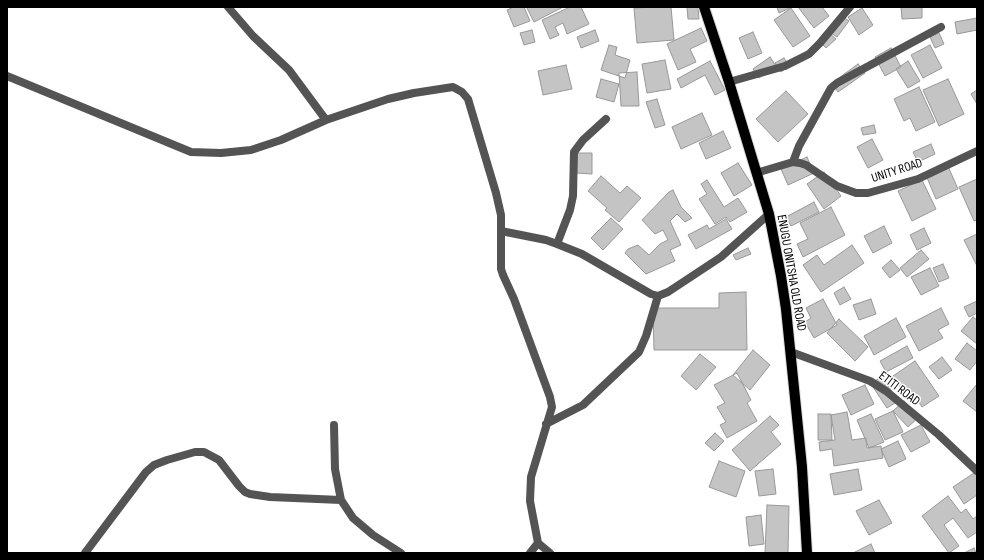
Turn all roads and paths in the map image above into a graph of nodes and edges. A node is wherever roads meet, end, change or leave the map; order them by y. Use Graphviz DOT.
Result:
graph roads {
  1 [pos="228,7"];
  2 [pos="704,7"];
  3 [pos="850,7"];
  4 [pos="941,27"];
  5 [pos="7,76"];
  6 [pos="729,82"];
  7 [pos="326,120"];
  8 [pos="606,120"];
  9 [pos="977,151"];
  10 [pos="792,162"];
  11 [pos="756,173"];
  12 [pos="769,214"];
  13 [pos="501,231"];
  14 [pos="557,244"];
  15 [pos="658,296"];
  16 [pos="791,352"];
  17 [pos="546,424"];
  18 [pos="334,425"];
  19 [pos="977,471"];
  20 [pos="341,500"];
  21 [pos="538,543"];
  22 [pos="85,553"];
  23 [pos="401,553"];
  24 [pos="530,553"];
  25 [pos="550,553"];
  26 [pos="807,553"];
  1 -- 7 [label="street"];
  2 -- 6 [label="main road, ENUGU ONITSHA OLD ROAD"];
  3 -- 6 [label="street"];
  4 -- 10 [label="street"];
  5 -- 7 [label="street"];
  6 -- 11 [label="main road, ENUGU ONITSHA OLD ROAD"];
  7 -- 13 [label="street"];
  8 -- 14 [label="street"];
  9 -- 10 [label="street, UNITY ROAD"];
  10 -- 11 [label="street"];
  11 -- 12 [label="main road, ENUGU ONITSHA OLD ROAD"];
  12 -- 15 [label="street"];
  12 -- 16 [label="main road, ENUGU ONITSHA OLD ROAD"];
  13 -- 14 [label="street"];
  13 -- 17 [label="street"];
  14 -- 15 [label="street"];
  15 -- 17 [label="street"];
  16 -- 19 [label="street, ETITI ROAD"];
  16 -- 26 [label="main road, ENUGU ONITSHA OLD ROAD"];
  17 -- 21 [label="street"];
  18 -- 20 [label="street"];
  20 -- 22 [label="street"];
  20 -- 23 [label="street"];
  21 -- 24 [label="street"];
  21 -- 25 [label="street"];
}
